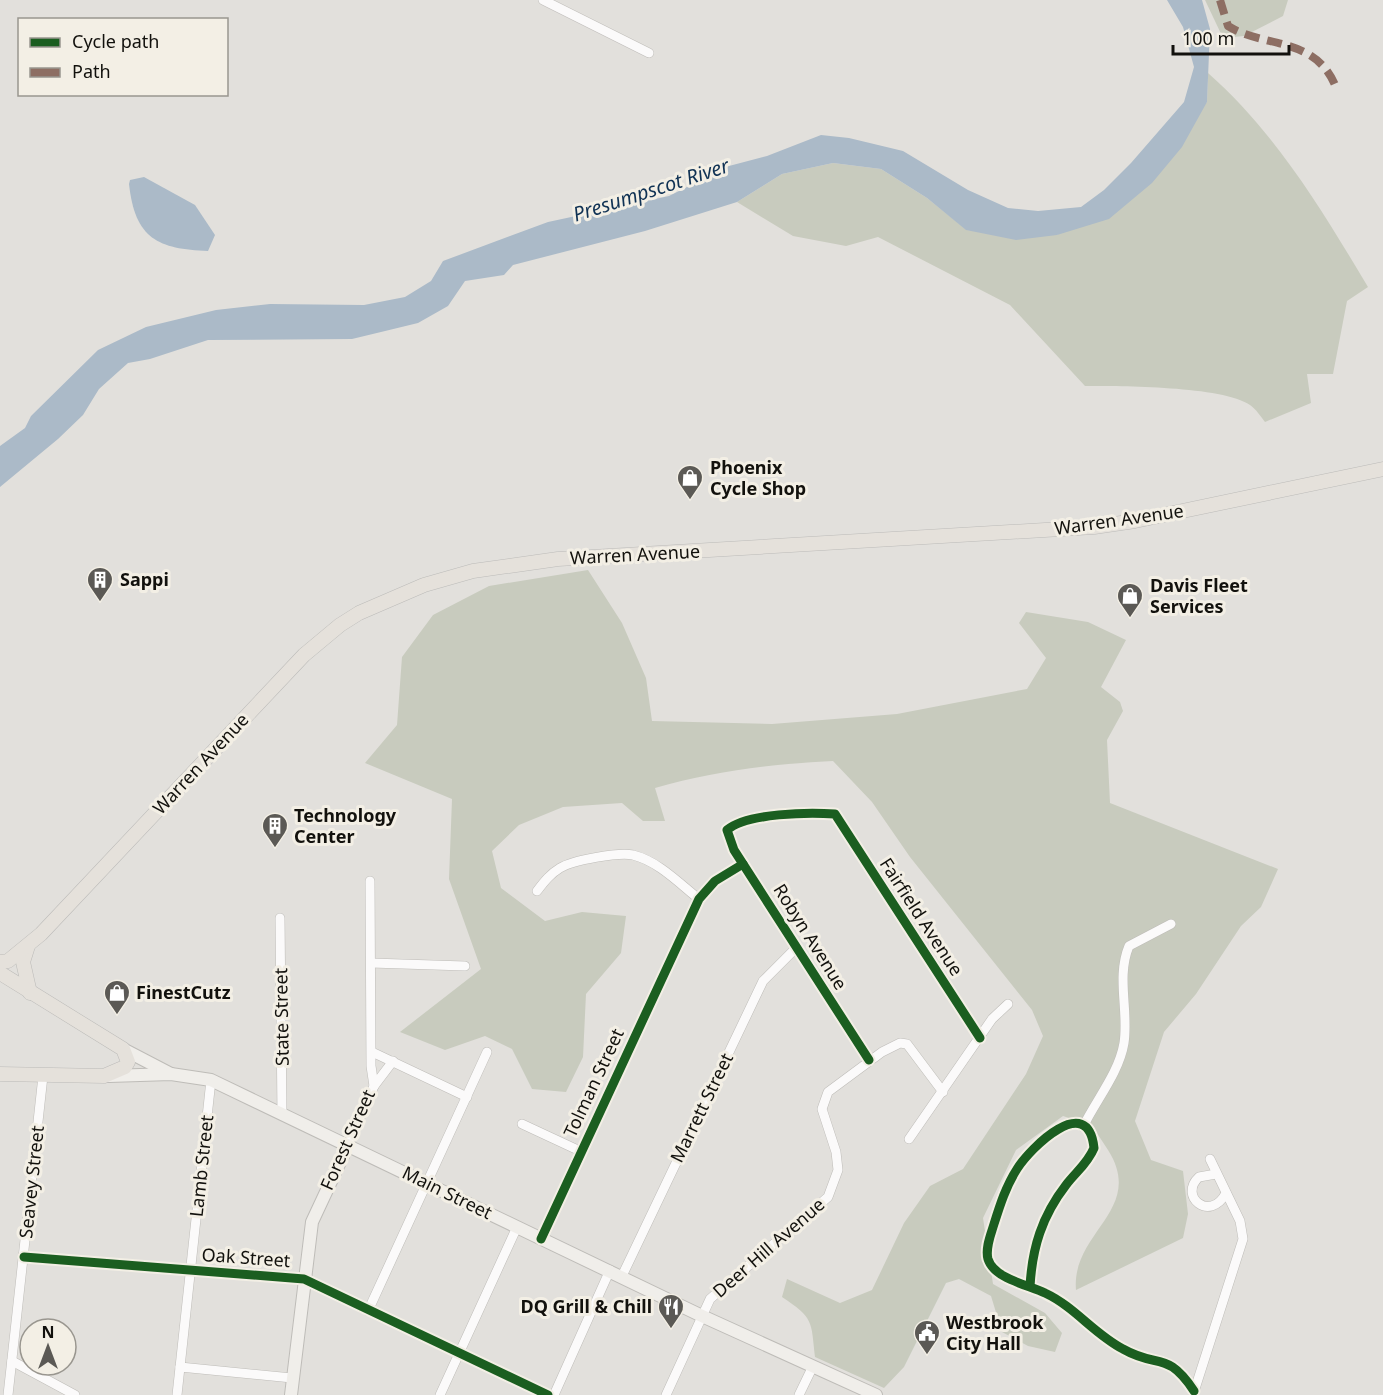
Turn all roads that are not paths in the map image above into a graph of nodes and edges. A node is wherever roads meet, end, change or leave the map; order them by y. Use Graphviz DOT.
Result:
graph roads {
  1 [pos="543,0"];
  2 [pos="649,53"];
  3 [pos="1383,469"];
  4 [pos="728,830"];
  5 [pos="743,864"];
  6 [pos="370,881"];
  7 [pos="537,891"];
  8 [pos="699,899"];
  9 [pos="280,918"];
  10 [pos="1171,924"];
  11 [pos="28,946"];
  12 [pos="795,949"];
  13 [pos="0,962"];
  14 [pos="371,963"];
  15 [pos="465,966"];
  16 [pos="0,974"];
  17 [pos="30,993"];
  18 [pos="1008,1004"];
  19 [pos="980,1038"];
  20 [pos="123,1049"];
  21 [pos="372,1052"];
  22 [pos="488,1052"];
  23 [pos="393,1060"];
  24 [pos="869,1060"];
  25 [pos="0,1074"];
  26 [pos="171,1074"];
  27 [pos="43,1076"];
  28 [pos="104,1076"];
  29 [pos="211,1080"];
  30 [pos="374,1086"];
  31 [pos="942,1092"];
  32 [pos="467,1097"];
  33 [pos="282,1115"];
  34 [pos="522,1124"];
  35 [pos="1083,1127"];
  36 [pos="909,1139"];
  37 [pos="348,1145"];
  38 [pos="580,1152"];
  39 [pos="1210,1159"];
  40 [pos="1216,1174"];
  41 [pos="428,1184"];
  42 [pos="1226,1193"];
  43 [pos="517,1227"];
  44 [pos="541,1239"];
  45 [pos="24,1257"];
  46 [pos="191,1270"];
  47 [pos="610,1270"];
  48 [pos="622,1276"];
  49 [pos="304,1279"];
  50 [pos="1030,1287"];
  51 [pos="368,1311"];
  52 [pos="702,1316"];
  53 [pos="460,1353"];
  54 [pos="12,1361"];
  55 [pos="813,1366"];
  56 [pos="180,1367"];
  57 [pos="292,1378"];
  58 [pos="1194,1393"];
  59 [pos="8,1395"];
  60 [pos="75,1395"];
  61 [pos="177,1395"];
  62 [pos="291,1395"];
  63 [pos="441,1395"];
  64 [pos="548,1395"];
  65 [pos="554,1395"];
  66 [pos="666,1395"];
  67 [pos="799,1395"];
  68 [pos="876,1395"];
  1 -- 2 [label="street"];
  3 -- 11 [label="main road, Warren Avenue"];
  4 -- 5 [label="street, Robyn Avenue"];
  4 -- 19 [label="street, Fairfield Avenue"];
  5 -- 8 [label="street, Tolman Street"];
  5 -- 12 [label="street, Robyn Avenue"];
  6 -- 14 [label="street, Forest Street"];
  7 -- 8 [label="street"];
  8 -- 38 [label="street, Tolman Street"];
  9 -- 33 [label="street, State Street"];
  10 -- 35 [label="street"];
  11 -- 13 [label="main road, Warren Avenue"];
  11 -- 17 [label="main road"];
  12 -- 24 [label="street, Robyn Avenue"];
  12 -- 48 [label="street, Marrett Street"];
  14 -- 15 [label="street"];
  14 -- 21 [label="street, Forest Street"];
  16 -- 17 [label="main road"];
  17 -- 20 [label="main road"];
  18 -- 19 [label="street"];
  19 -- 31 [label="street"];
  20 -- 26 [label="main road"];
  20 -- 28 [label="main road"];
  21 -- 23 [label="street"];
  21 -- 30 [label="street, Forest Street"];
  22 -- 32 [label="street"];
  23 -- 30 [label="street"];
  23 -- 32 [label="street"];
  24 -- 31 [label="street"];
  24 -- 52 [label="street, Deer Hill Avenue"];
  25 -- 27 [label="main road, Main Street"];
  26 -- 28 [label="main road, Main Street"];
  26 -- 29 [label="main road, Main Street"];
  27 -- 28 [label="main road, Main Street"];
  27 -- 45 [label="street, Seavey Street"];
  29 -- 33 [label="main road, Main Street"];
  29 -- 46 [label="street, Lamb Street"];
  30 -- 37 [label="street, Forest Street"];
  31 -- 36 [label="street"];
  32 -- 41 [label="street"];
  33 -- 37 [label="main road, Main Street"];
  34 -- 38 [label="street"];
  35 -- 50 [label="street"];
  35 -- 50 [label="street"];
  37 -- 41 [label="main road, Main Street"];
  37 -- 49 [label="main road, Forest Street"];
  38 -- 44 [label="street, Tolman Street"];
  39 -- 40 [label="street"];
  40 -- 42 [label="street"];
  40 -- 42 [label="street"];
  41 -- 43 [label="main road, Main Street"];
  41 -- 51 [label="street"];
  42 -- 58 [label="street"];
  43 -- 44 [label="main road, Main Street"];
  43 -- 53 [label="street"];
  44 -- 47 [label="main road, Main Street"];
  45 -- 46 [label="street, Oak Street"];
  45 -- 54 [label="street, Seavey Street"];
  46 -- 49 [label="street, Oak Street"];
  46 -- 56 [label="street, Lamb Street"];
  47 -- 48 [label="main road, Main Street"];
  47 -- 65 [label="street"];
  48 -- 52 [label="main road, Main Street"];
  49 -- 51 [label="street, Oak Street"];
  49 -- 57 [label="main road, Forest Street"];
  50 -- 58 [label="street"];
  51 -- 53 [label="street, Oak Street"];
  52 -- 55 [label="main road, Main Street"];
  52 -- 66 [label="street"];
  53 -- 63 [label="street"];
  53 -- 64 [label="street, Oak Street"];
  54 -- 59 [label="street, Seavey Street"];
  54 -- 60 [label="street"];
  55 -- 67 [label="street"];
  55 -- 68 [label="main road, Main Street"];
  56 -- 57 [label="street"];
  56 -- 61 [label="street, Lamb Street"];
  57 -- 62 [label="main road, Forest Street"];
}
